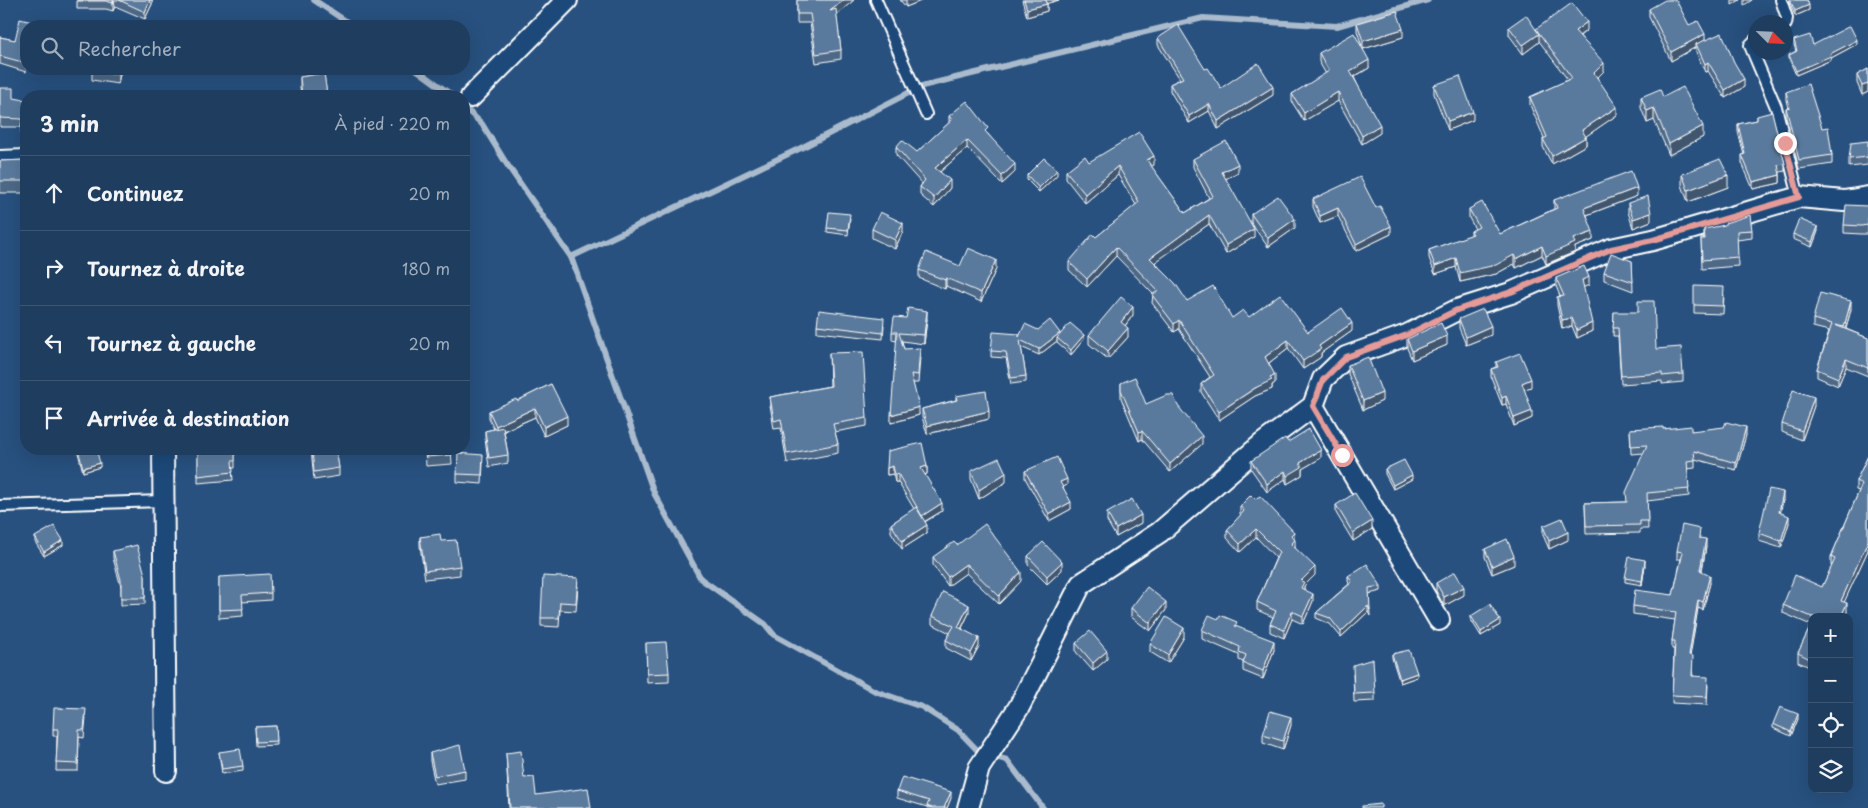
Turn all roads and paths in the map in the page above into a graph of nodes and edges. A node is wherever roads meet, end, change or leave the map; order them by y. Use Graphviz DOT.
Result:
graph roads {
  1 [pos="567,0"];
  2 [pos="876,0"];
  3 [pos="1781,0"];
  4 [pos="1786,15"];
  5 [pos="1756,60"];
  6 [pos="470,95"];
  7 [pos="926,114"];
  8 [pos="20,160"];
  9 [pos="0,161"];
  10 [pos="1799,197"];
  11 [pos="1868,198"];
  12 [pos="1313,406"];
  13 [pos="163,455"];
  14 [pos="163,501"];
  15 [pos="0,506"];
  16 [pos="1439,620"];
  17 [pos="166,771"];
  18 [pos="968,808"];
  1 -- 6 [label="street"];
  2 -- 7 [label="lane"];
  3 -- 4 [label="lane"];
  5 -- 10 [label="lane"];
  8 -- 9 [label="street"];
  10 -- 11 [label="street"];
  10 -- 12 [label="street"];
  12 -- 16 [label="street"];
  12 -- 18 [label="street"];
  13 -- 14 [label="street"];
  14 -- 15 [label="lane"];
  14 -- 17 [label="street"];
}
